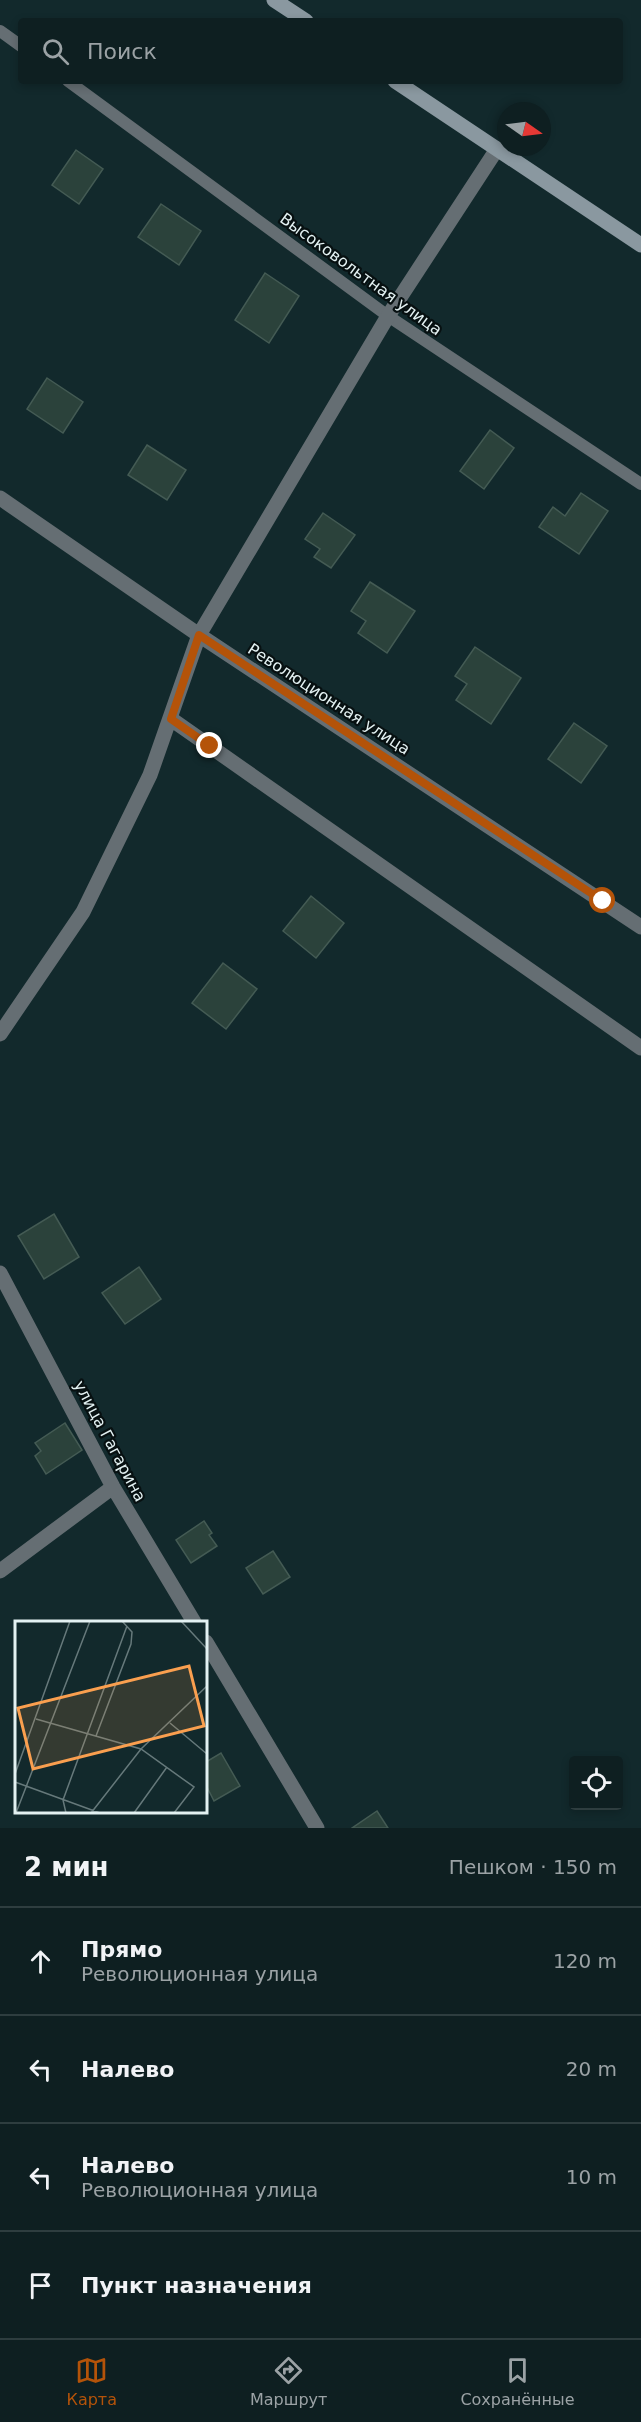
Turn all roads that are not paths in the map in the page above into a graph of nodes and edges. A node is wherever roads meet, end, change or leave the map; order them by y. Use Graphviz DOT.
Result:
graph roads {
  1 [pos="274,0"];
  2 [pos="301,18"];
  3 [pos="0,31"];
  4 [pos="18,44"];
  5 [pos="72,84"];
  6 [pos="400,84"];
  7 [pos="497,149"];
  8 [pos="508,156"];
  9 [pos="641,245"];
  10 [pos="388,316"];
  11 [pos="641,483"];
  12 [pos="0,498"];
  13 [pos="199,635"];
  14 [pos="171,719"];
  15 [pos="641,927"];
  16 [pos="0,1034"];
  17 [pos="641,1048"];
  18 [pos="0,1273"];
  19 [pos="113,1487"];
  20 [pos="0,1570"];
  21 [pos="193,1621"];
  22 [pos="207,1644"];
  23 [pos="317,1828"];
  1 -- 2 [label="main road"];
  3 -- 4 [label="lane"];
  5 -- 10 [label="lane, Высоковольтная улица"];
  6 -- 7 [label="main road"];
  7 -- 10 [label="street"];
  8 -- 9 [label="main road"];
  10 -- 11 [label="lane, Высоковольтная улица"];
  10 -- 13 [label="street"];
  12 -- 13 [label="street, Революционная улица"];
  13 -- 14 [label="street"];
  13 -- 15 [label="street, Революционная улица"];
  14 -- 16 [label="street"];
  14 -- 17 [label="street"];
  18 -- 19 [label="street, улица Гагарина"];
  19 -- 20 [label="street"];
  19 -- 21 [label="street, улица Гагарина"];
  22 -- 23 [label="street"];
}
